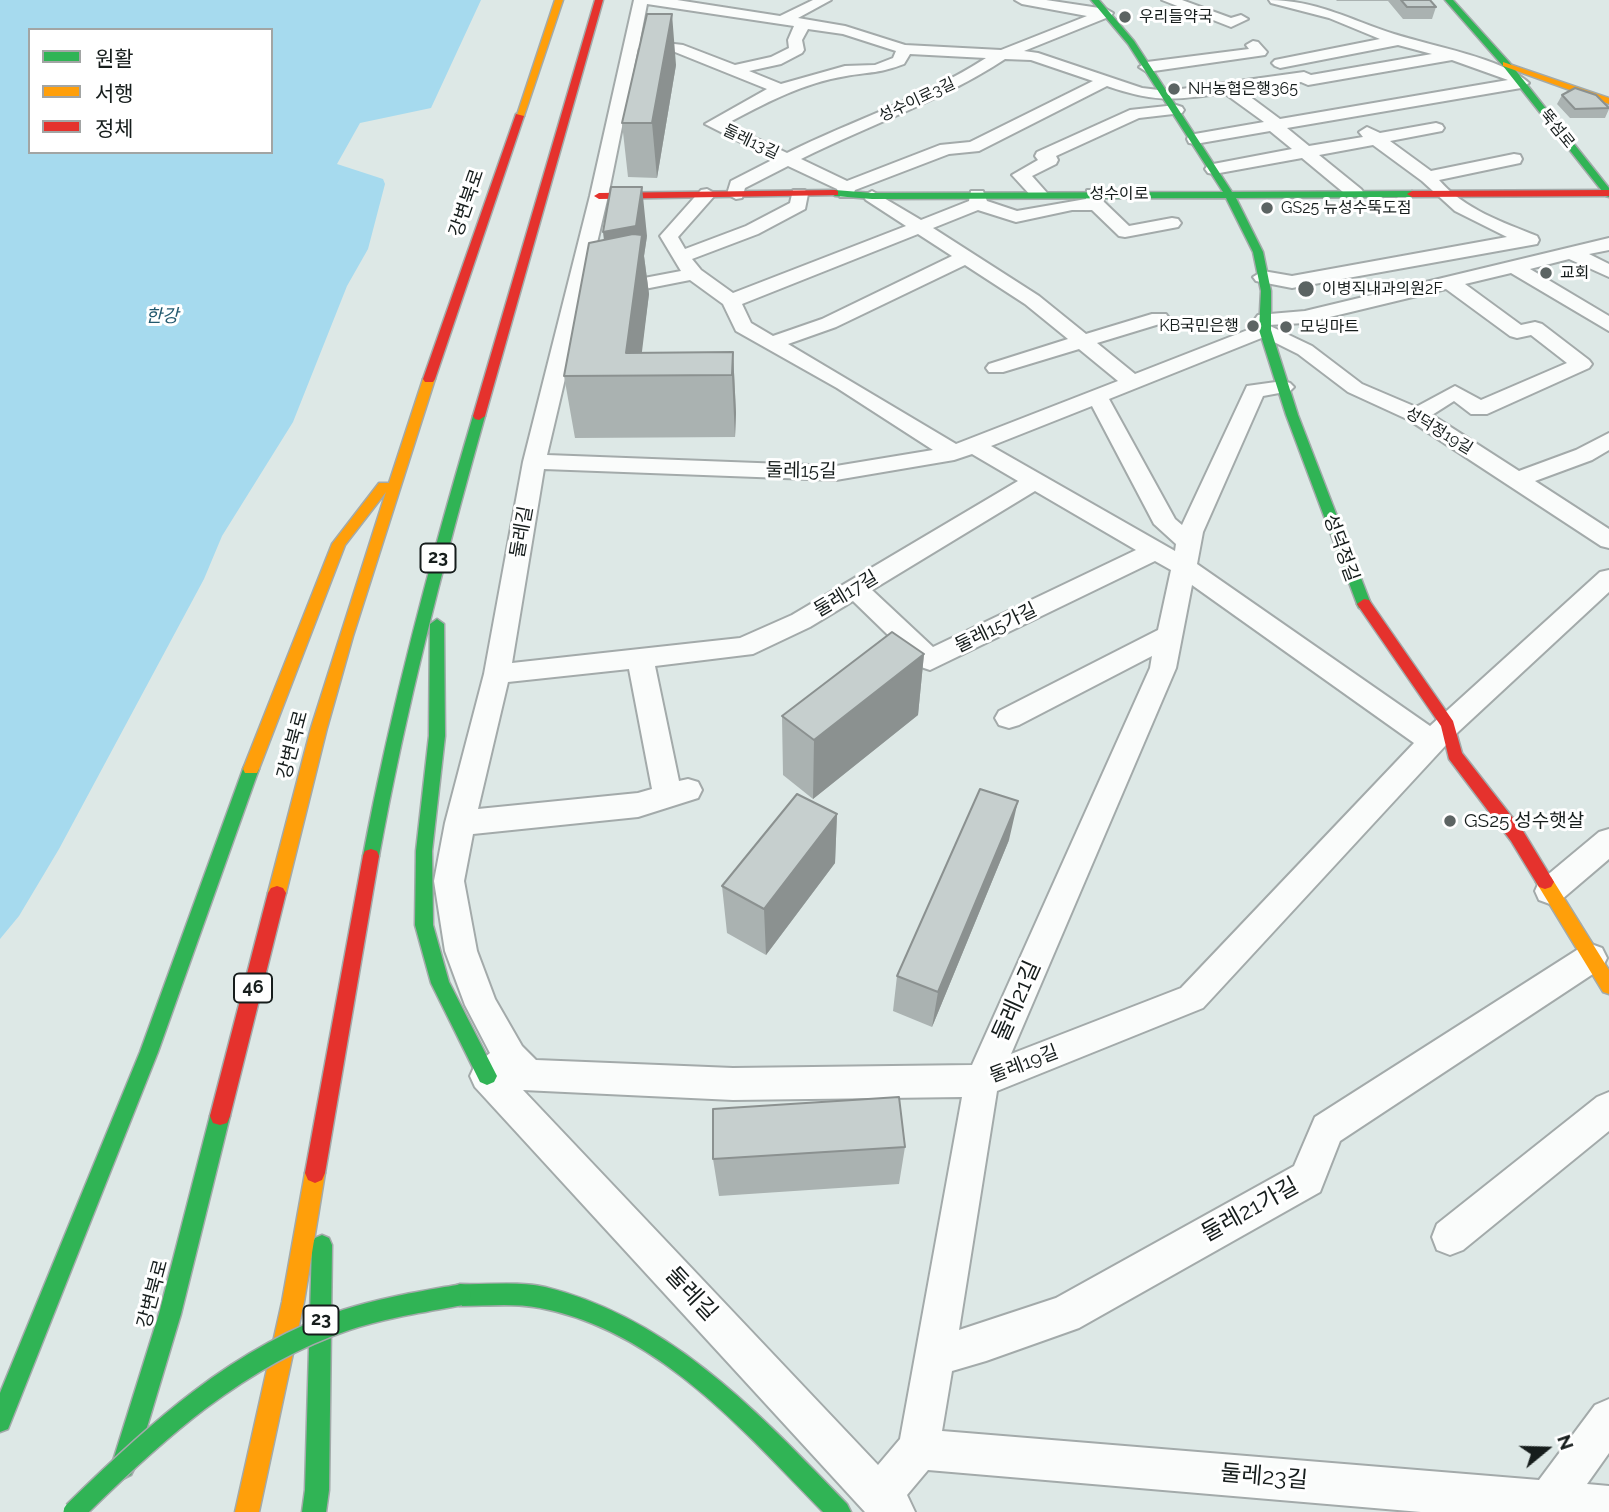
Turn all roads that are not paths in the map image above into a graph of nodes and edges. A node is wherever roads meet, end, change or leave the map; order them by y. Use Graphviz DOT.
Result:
graph roads {
  1 [pos="559,0"];
  2 [pos="599,0"];
  3 [pos="641,0"];
  4 [pos="650,0"];
  5 [pos="824,0"];
  6 [pos="1022,0"];
  7 [pos="1118,0"];
  8 [pos="1169,0"];
  9 [pos="1276,0"];
  10 [pos="1324,0"];
  11 [pos="1449,0"];
  12 [pos="1101,8"];
  13 [pos="1241,19"];
  14 [pos="781,21"];
  15 [pos="802,25"];
  16 [pos="1399,40"];
  17 [pos="632,44"];
  18 [pos="1253,45"];
  19 [pos="904,49"];
  20 [pos="1001,55"];
  21 [pos="1453,55"];
  22 [pos="1280,63"];
  23 [pos="1506,64"];
  24 [pos="1147,67"];
  25 [pos="734,70"];
  26 [pos="1294,79"];
  27 [pos="1106,81"];
  28 [pos="1518,81"];
  29 [pos="1227,88"];
  30 [pos="780,89"];
  31 [pos="1609,101"];
  32 [pos="1171,103"];
  33 [pos="1342,114"];
  34 [pos="1273,125"];
  35 [pos="1436,128"];
  36 [pos="999,134"];
  37 [pos="1195,139"];
  38 [pos="1376,139"];
  39 [pos="1306,152"];
  40 [pos="1036,153"];
  41 [pos="1077,158"];
  42 [pos="787,159"];
  43 [pos="1514,159"];
  44 [pos="1214,169"];
  45 [pos="1428,177"];
  46 [pos="846,190"];
  47 [pos="1228,193"];
  48 [pos="1355,193"];
  49 [pos="1439,193"];
  50 [pos="1609,193"];
  51 [pos="707,194"];
  52 [pos="736,194"];
  53 [pos="799,194"];
  54 [pos="1039,194"];
  55 [pos="598,196"];
  56 [pos="872,196"];
  57 [pos="1095,199"];
  58 [pos="977,200"];
  59 [pos="1171,223"];
  60 [pos="919,228"];
  61 [pos="1527,239"];
  62 [pos="1609,244"];
  63 [pos="1565,253"];
  64 [pos="680,257"];
  65 [pos="966,257"];
  66 [pos="1512,266"];
  67 [pos="1609,271"];
  68 [pos="694,274"];
  69 [pos="1263,278"];
  70 [pos="1448,281"];
  71 [pos="573,300"];
  72 [pos="731,301"];
  73 [pos="1159,318"];
  74 [pos="1265,324"];
  75 [pos="1609,325"];
  76 [pos="1084,342"];
  77 [pos="769,344"];
  78 [pos="996,368"];
  79 [pos="1132,382"];
  80 [pos="1283,387"];
  81 [pos="1097,396"];
  82 [pos="1416,415"];
  83 [pos="1609,440"];
  84 [pos="963,449"];
  85 [pos="534,462"];
  86 [pos="400,465"];
  87 [pos="1035,481"];
  88 [pos="1517,481"];
  89 [pos="1609,540"];
  90 [pos="1155,551"];
  91 [pos="1186,555"];
  92 [pos="437,562"];
  93 [pos="1609,578"];
  94 [pos="855,589"];
  95 [pos="1170,636"];
  96 [pos="640,658"];
  97 [pos="498,674"];
  98 [pos="1009,718"];
  99 [pos="1440,734"];
  100 [pos="460,822"];
  101 [pos="1609,841"];
  102 [pos="1550,891"];
  103 [pos="1600,972"];
  104 [pos="498,1067"];
  105 [pos="982,1081"];
  106 [pos="1609,1108"];
  107 [pos="325,1128"];
  108 [pos="1450,1237"];
  109 [pos="934,1356"];
  110 [pos="1609,1419"];
  111 [pos="0,1421"];
  112 [pos="919,1449"];
  113 [pos="113,1499"];
  114 [pos="1550,1500"];
  115 [pos="886,1504"];
  116 [pos="1609,1507"];
  117 [pos="74,1512"];
  118 [pos="247,1512"];
  119 [pos="314,1512"];
  120 [pos="839,1512"];
  1 -- 86 [label="main road, 강변북로"];
  2 -- 92 [label="main road, 23"];
  3 -- 17 [label="street, 둘레길"];
  4 -- 14 [label="street"];
  5 -- 14 [label="street"];
  6 -- 12 [label="street"];
  7 -- 12 [label="street"];
  8 -- 13 [label="street"];
  9 -- 16 [label="street"];
  10 -- 23 [label="street"];
  11 -- 23 [label="main road, 뚝섬로"];
  12 -- 20 [label="street, 성수이로3길"];
  12 -- 24 [label="main road, 성덕정길"];
  14 -- 15 [label="street"];
  15 -- 19 [label="street"];
  15 -- 25 [label="street"];
  16 -- 21 [label="street"];
  16 -- 22 [label="street"];
  17 -- 25 [label="street"];
  17 -- 55 [label="street, 둘레길"];
  18 -- 24 [label="street"];
  19 -- 20 [label="street"];
  19 -- 30 [label="street"];
  20 -- 27 [label="street"];
  20 -- 42 [label="street, 성수이로3길"];
  21 -- 26 [label="street"];
  21 -- 28 [label="street"];
  23 -- 28 [label="main road, 뚝섬로"];
  23 -- 31 [label="main road, 뚝섬로"];
  24 -- 32 [label="main road, 성덕정길"];
  25 -- 30 [label="street"];
  26 -- 29 [label="street"];
  26 -- 33 [label="street"];
  27 -- 32 [label="street"];
  27 -- 36 [label="street"];
  28 -- 33 [label="street"];
  28 -- 50 [label="main road, 뚝섬로"];
  29 -- 32 [label="street"];
  29 -- 34 [label="street"];
  30 -- 42 [label="street, 둘레13길"];
  32 -- 37 [label="main road, 성덕정길"];
  32 -- 40 [label="street"];
  33 -- 34 [label="street"];
  33 -- 38 [label="street"];
  34 -- 37 [label="street"];
  34 -- 39 [label="street"];
  35 -- 38 [label="street"];
  36 -- 40 [label="street"];
  36 -- 46 [label="street"];
  37 -- 44 [label="main road, 성덕정길"];
  38 -- 39 [label="street"];
  38 -- 45 [label="street"];
  39 -- 44 [label="street"];
  39 -- 48 [label="street"];
  40 -- 41 [label="street"];
  40 -- 54 [label="street"];
  42 -- 46 [label="street, 둘레13길"];
  42 -- 52 [label="street, 성수이로3길"];
  43 -- 45 [label="street"];
  44 -- 47 [label="main road, 성덕정길"];
  45 -- 49 [label="street"];
  46 -- 53 [label="main road, 성수이로"];
  46 -- 56 [label="main road, 성수이로"];
  47 -- 48 [label="main road, 성수이로"];
  47 -- 57 [label="main road, 성수이로"];
  47 -- 69 [label="main road, 성덕정길"];
  48 -- 49 [label="main road, 성수이로"];
  49 -- 50 [label="main road, 성수이로"];
  49 -- 61 [label="street"];
  51 -- 52 [label="main road, 성수이로"];
  51 -- 55 [label="main road, 성수이로"];
  51 -- 64 [label="street"];
  52 -- 53 [label="main road, 성수이로"];
  53 -- 64 [label="street"];
  54 -- 57 [label="main road, 성수이로"];
  54 -- 58 [label="main road, 성수이로"];
  55 -- 71 [label="street, 둘레길"];
  56 -- 58 [label="main road, 성수이로"];
  56 -- 60 [label="street"];
  57 -- 58 [label="street"];
  57 -- 59 [label="street"];
  58 -- 60 [label="street"];
  60 -- 65 [label="street"];
  60 -- 72 [label="street"];
  61 -- 63 [label="street"];
  61 -- 69 [label="street"];
  62 -- 63 [label="street, 둘레15길"];
  63 -- 66 [label="street, 둘레15길"];
  63 -- 67 [label="street"];
  64 -- 68 [label="street"];
  65 -- 76 [label="street"];
  65 -- 77 [label="street"];
  66 -- 70 [label="street, 둘레15길"];
  66 -- 75 [label="street"];
  68 -- 71 [label="street"];
  68 -- 72 [label="street"];
  69 -- 74 [label="main road, 성덕정길"];
  70 -- 74 [label="street, 둘레15길"];
  70 -- 82 [label="street"];
  71 -- 85 [label="street, 둘레길"];
  72 -- 77 [label="street"];
  73 -- 76 [label="street"];
  74 -- 79 [label="street, 둘레15길"];
  74 -- 80 [label="main road, 성덕정길"];
  74 -- 82 [label="street, 성덕정19길"];
  76 -- 78 [label="street"];
  76 -- 79 [label="street"];
  77 -- 84 [label="street"];
  79 -- 81 [label="street, 둘레15길"];
  80 -- 91 [label="street, 둘레21길"];
  80 -- 99 [label="main road, 성덕정길"];
  81 -- 84 [label="street, 둘레15길"];
  81 -- 91 [label="street"];
  82 -- 88 [label="street, 성덕정19길"];
  83 -- 88 [label="street"];
  84 -- 85 [label="street, 둘레15길"];
  84 -- 87 [label="street"];
  85 -- 97 [label="street, 둘레길"];
  86 -- 111 [label="main road"];
  86 -- 113 [label="main road, 강변북로 / 46"];
  87 -- 90 [label="street"];
  87 -- 94 [label="street, 둘레17길"];
  88 -- 89 [label="street, 성덕정19길"];
  90 -- 91 [label="street"];
  90 -- 94 [label="street, 둘레15가길"];
  91 -- 95 [label="street, 둘레21길"];
  91 -- 99 [label="street"];
  92 -- 104 [label="main road"];
  92 -- 107 [label="main road, 23"];
  93 -- 99 [label="street, 둘레19길"];
  94 -- 96 [label="street, 둘레17길"];
  95 -- 98 [label="street"];
  95 -- 105 [label="street, 둘레21길"];
  96 -- 97 [label="street, 둘레17길"];
  96 -- 100 [label="street"];
  97 -- 100 [label="street, 둘레길"];
  99 -- 102 [label="main road, 성덕정길"];
  99 -- 105 [label="street, 둘레19길"];
  100 -- 104 [label="street, 둘레길"];
  101 -- 102 [label="street"];
  102 -- 103 [label="main road, 성덕정길"];
  103 -- 109 [label="street, 둘레21가길"];
  104 -- 105 [label="street, 둘레19길"];
  104 -- 115 [label="street, 둘레길"];
  105 -- 109 [label="street, 둘레21길"];
  106 -- 108 [label="street"];
  107 -- 118 [label="main road"];
  107 -- 119 [label="main road, 23"];
  109 -- 112 [label="street, 둘레21길"];
  110 -- 114 [label="street"];
  112 -- 114 [label="street, 둘레23길"];
  112 -- 115 [label="street"];
  114 -- 116 [label="street, 둘레23길"];
  117 -- 120 [label="main road, bridge"];
}
